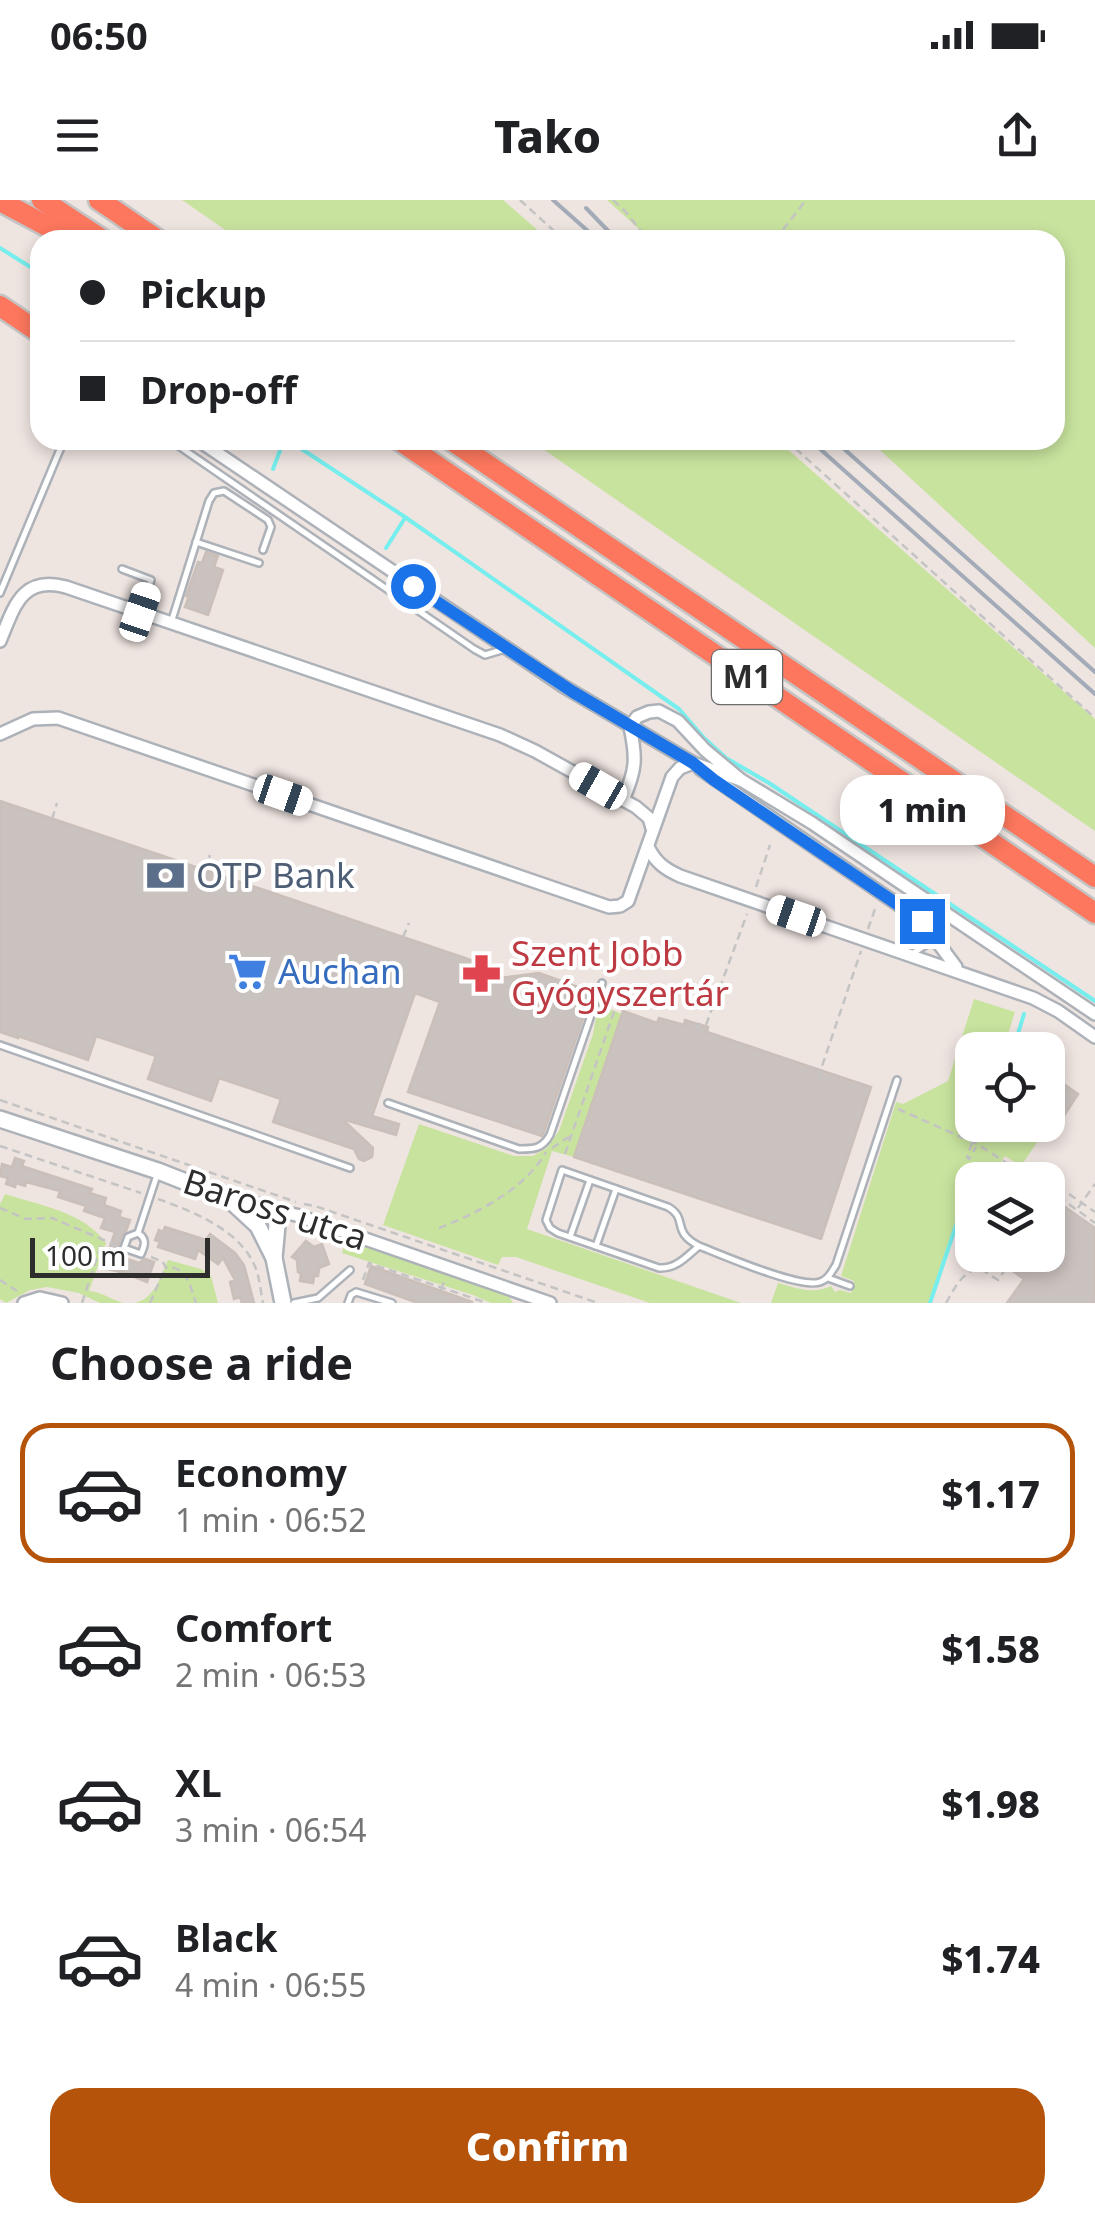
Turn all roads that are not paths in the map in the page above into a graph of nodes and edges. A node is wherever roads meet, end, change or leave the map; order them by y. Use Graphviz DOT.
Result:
graph roads {
  1 [pos="42,200"];
  2 [pos="99,200"];
  3 [pos="0,201"];
  4 [pos="54,230"];
  5 [pos="87,230"];
  6 [pos="143,230"];
  7 [pos="0,306"];
  8 [pos="30,326"];
  9 [pos="60,450"];
  10 [pos="185,450"];
  11 [pos="213,450"];
  12 [pos="415,450"];
  13 [pos="466,450"];
  14 [pos="196,542"];
  15 [pos="264,550"];
  16 [pos="259,564"];
  17 [pos="122,569"];
  18 [pos="0,594"];
  19 [pos="140,612"];
  20 [pos="170,622"];
  21 [pos="0,641"];
  22 [pos="505,649"];
  23 [pos="630,726"];
  24 [pos="0,734"];
  25 [pos="693,763"];
  26 [pos="634,775"];
  27 [pos="741,780"];
  28 [pos="598,786"];
  29 [pos="623,800"];
  30 [pos="652,828"];
  31 [pos="648,847"];
  32 [pos="664,868"];
  33 [pos="1095,877"];
  34 [pos="637,880"];
  35 [pos="1095,913"];
  36 [pos="932,931"];
  37 [pos="940,947"];
  38 [pos="910,954"];
  39 [pos="935,963"];
  40 [pos="961,972"];
  41 [pos="602,983"];
  42 [pos="1095,1014"];
  43 [pos="1095,1036"];
  44 [pos="0,1044"];
  45 [pos="897,1080"];
  46 [pos="388,1104"];
  47 [pos="0,1119"];
  48 [pos="350,1168"];
  49 [pos="158,1171"];
  50 [pos="590,1180"];
  51 [pos="616,1188"];
  52 [pos="230,1199"];
  53 [pos="274,1210"];
  54 [pos="138,1233"];
  55 [pos="570,1237"];
  56 [pos="596,1246"];
  57 [pos="698,1246"];
  58 [pos="274,1258"];
  59 [pos="350,1270"];
  60 [pos="828,1278"];
  61 [pos="850,1286"];
  62 [pos="534,1300"];
  63 [pos="28,1302"];
  64 [pos="62,1303"];
  65 [pos="282,1303"];
  66 [pos="294,1303"];
  67 [pos="348,1303"];
  68 [pos="392,1303"];
  69 [pos="550,1303"];
  1 -- 5 [label="highway"];
  2 -- 6 [label="highway"];
  3 -- 4 [label="highway"];
  7 -- 8 [label="highway"];
  9 -- 18 [label="lane"];
  10 -- 22 [label="lane"];
  11 -- 22 [label="street"];
  12 -- 35 [label="highway, M1"];
  13 -- 33 [label="highway, M1"];
  14 -- 15 [label="lane"];
  14 -- 16 [label="lane"];
  14 -- 20 [label="lane"];
  17 -- 19 [label="lane"];
  19 -- 20 [label="street"];
  19 -- 21 [label="street"];
  20 -- 28 [label="street"];
  22 -- 23 [label="street"];
  23 -- 25 [label="street"];
  23 -- 26 [label="street"];
  23 -- 27 [label="street"];
  24 -- 34 [label="street"];
  25 -- 27 [label="street"];
  25 -- 30 [label="street"];
  25 -- 36 [label="street"];
  26 -- 28 [label="street"];
  26 -- 29 [label="street"];
  27 -- 42 [label="street"];
  28 -- 29 [label="street"];
  29 -- 30 [label="street"];
  30 -- 31 [label="street"];
  31 -- 32 [label="street"];
  31 -- 34 [label="street"];
  32 -- 34 [label="street"];
  32 -- 38 [label="street"];
  36 -- 37 [label="street"];
  36 -- 38 [label="lane"];
  37 -- 39 [label="lane"];
  37 -- 40 [label="street"];
  38 -- 39 [label="street"];
  39 -- 40 [label="street"];
  40 -- 43 [label="street"];
  41 -- 46 [label="lane"];
  44 -- 48 [label="lane"];
  45 -- 60 [label="lane"];
  47 -- 49 [label="street, Baross utca"];
  49 -- 52 [label="street, Baross utca"];
  49 -- 54 [label="lane"];
  50 -- 51 [label="lane"];
  50 -- 55 [label="lane"];
  50 -- 55 [label="lane"];
  51 -- 56 [label="lane"];
  51 -- 57 [label="lane"];
  52 -- 53 [label="street, Baross utca"];
  52 -- 58 [label="street"];
  53 -- 58 [label="street"];
  53 -- 62 [label="street, Baross utca"];
  54 -- 54 [label="lane"];
  55 -- 56 [label="lane"];
  56 -- 57 [label="lane"];
  57 -- 60 [label="lane"];
  58 -- 65 [label="street"];
  59 -- 66 [label="lane"];
  60 -- 61 [label="lane"];
  62 -- 69 [label="street, Baross utca"];
  63 -- 64 [label="street"];
  67 -- 68 [label="lane"];
}
